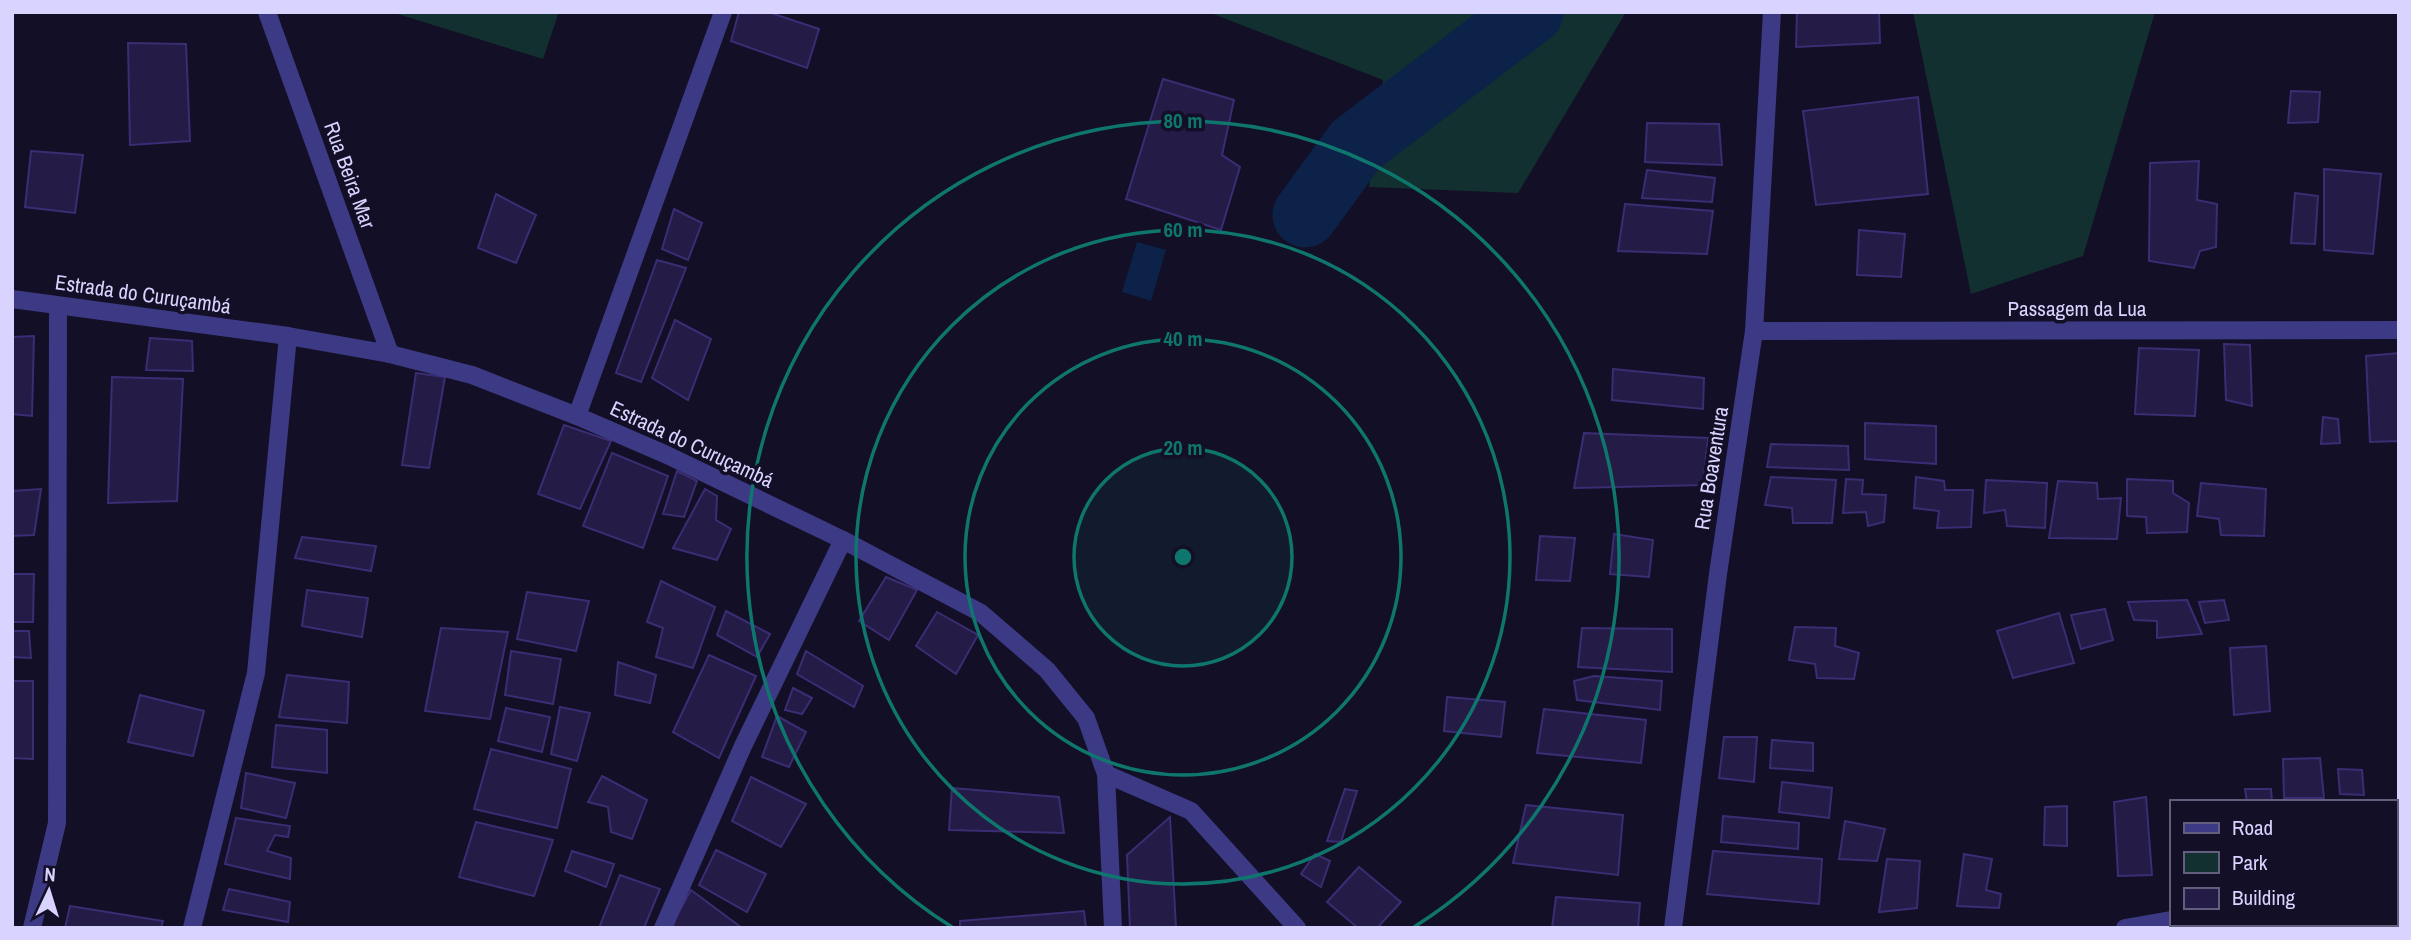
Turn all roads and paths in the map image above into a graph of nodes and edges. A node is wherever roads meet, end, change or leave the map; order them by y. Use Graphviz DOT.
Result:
graph roads {
  1 [pos="267,12"];
  2 [pos="723,12"];
  3 [pos="1772,12"];
  4 [pos="12,299"];
  5 [pos="58,306"];
  6 [pos="2399,330"];
  7 [pos="1754,331"];
  8 [pos="288,336"];
  9 [pos="390,354"];
  10 [pos="576,416"];
  11 [pos="843,540"];
  12 [pos="1106,774"];
  13 [pos="2170,920"];
  14 [pos="32,928"];
  15 [pos="192,928"];
  16 [pos="663,928"];
  17 [pos="1113,928"];
  18 [pos="1297,928"];
  19 [pos="1673,928"];
  20 [pos="2125,928"];
  1 -- 9 [label="street, Rua Beira Mar"];
  2 -- 10 [label="street"];
  3 -- 7 [label="street, Rua Boaventura"];
  4 -- 5 [label="street, Estrada do Curuçambá"];
  5 -- 8 [label="street, Estrada do Curuçambá"];
  5 -- 14 [label="street"];
  6 -- 7 [label="street, Passagem da Lua"];
  7 -- 19 [label="street, Rua Boaventura"];
  8 -- 9 [label="street, Estrada do Curuçambá"];
  8 -- 15 [label="street"];
  9 -- 10 [label="street, Estrada do Curuçambá"];
  10 -- 11 [label="street, Estrada do Curuçambá"];
  11 -- 12 [label="street, Estrada do Curuçambá"];
  11 -- 16 [label="street"];
  12 -- 17 [label="street, Estrada do Curuçambá"];
  12 -- 18 [label="street"];
  13 -- 20 [label="street"];
}
